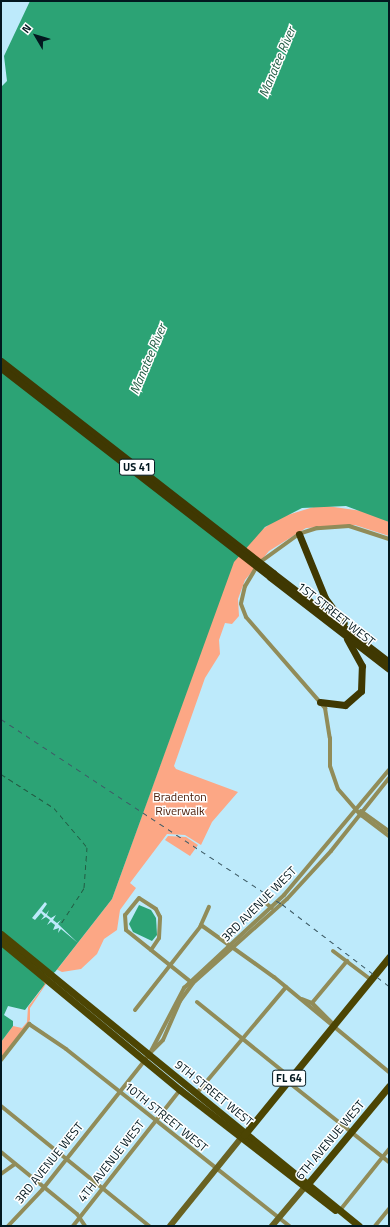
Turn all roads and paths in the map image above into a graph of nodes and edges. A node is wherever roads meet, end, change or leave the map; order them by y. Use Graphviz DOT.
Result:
graph roads {
  1 [pos="1,361"];
  2 [pos="1,368"];
  3 [pos="299,534"];
  4 [pos="389,539"];
  5 [pos="272,575"];
  6 [pos="342,632"];
  7 [pos="360,639"];
  8 [pos="389,662"];
  9 [pos="389,669"];
  10 [pos="320,702"];
  11 [pos="389,770"];
  12 [pos="389,778"];
  13 [pos="361,812"];
  14 [pos="389,831"];
  15 [pos="389,836"];
  16 [pos="323,852"];
  17 [pos="327,856"];
  18 [pos="263,901"];
  19 [pos="209,907"];
  20 [pos="272,908"];
  21 [pos="201,925"];
  22 [pos="1,934"];
  23 [pos="1,942"];
  24 [pos="233,947"];
  25 [pos="151,950"];
  26 [pos="333,950"];
  27 [pos="389,957"];
  28 [pos="347,961"];
  29 [pos="170,965"];
  30 [pos="370,979"];
  31 [pos="53,980"];
  32 [pos="192,982"];
  33 [pos="286,987"];
  34 [pos="302,999"];
  35 [pos="197,1002"];
  36 [pos="312,1003"];
  37 [pos="135,1010"];
  38 [pos="333,1024"];
  39 [pos="243,1039"];
  40 [pos="147,1058"];
  41 [pos="1,1060"];
  42 [pos="389,1072"];
  43 [pos="289,1079"];
  44 [pos="389,1086"];
  45 [pos="180,1090"];
  46 [pos="118,1092"];
  47 [pos="196,1094"];
  48 [pos="202,1099"];
  49 [pos="1,1106"];
  50 [pos="216,1113"];
  51 [pos="156,1121"];
  52 [pos="352,1132"];
  53 [pos="243,1135"];
  54 [pos="389,1149"];
  55 [pos="1,1152"];
  56 [pos="383,1157"];
  57 [pos="67,1159"];
  58 [pos="389,1162"];
  59 [pos="15,1164"];
  60 [pos="215,1170"];
  61 [pos="1,1174"];
  62 [pos="307,1186"];
  63 [pos="45,1187"];
  64 [pos="102,1188"];
  65 [pos="341,1209"];
  66 [pos="389,1209"];
  67 [pos="79,1219"];
  68 [pos="278,1219"];
  69 [pos="8,1226"];
  70 [pos="73,1226"];
  71 [pos="85,1226"];
  72 [pos="149,1226"];
  73 [pos="170,1226"];
  74 [pos="272,1226"];
  75 [pos="289,1226"];
  76 [pos="359,1226"];
  77 [pos="375,1226"];
  1 -- 5 [label="highway, US 41, bridge"];
  2 -- 5 [label="highway, US 41, bridge"];
  3 -- 4 [label="street"];
  3 -- 7 [label="highway"];
  3 -- 10 [label="street"];
  5 -- 6 [label="highway, 1ST STREET WEST / US 41"];
  5 -- 7 [label="highway, US 41"];
  6 -- 9 [label="highway, 1ST STREET WEST / US 41"];
  6 -- 10 [label="highway"];
  7 -- 8 [label="highway, US 41"];
  10 -- 13 [label="street"];
  11 -- 13 [label="street, 3RD AVENUE WEST"];
  12 -- 13 [label="street, 3RD AVENUE WEST"];
  13 -- 14 [label="street"];
  13 -- 15 [label="street"];
  13 -- 16 [label="street, 3RD AVENUE WEST"];
  13 -- 17 [label="street, 3RD AVENUE WEST"];
  16 -- 17 [label="street"];
  16 -- 20 [label="street, 3RD AVENUE WEST"];
  17 -- 24 [label="street, 3RD AVENUE WEST"];
  18 -- 20 [label="street"];
  19 -- 21 [label="street"];
  20 -- 24 [label="street, 3RD AVENUE WEST"];
  21 -- 24 [label="street"];
  21 -- 29 [label="street"];
  22 -- 31 [label="main road"];
  23 -- 31 [label="main road"];
  24 -- 32 [label="street, 3RD AVENUE WEST"];
  24 -- 33 [label="street"];
  25 -- 25 [label="street"];
  25 -- 29 [label="street"];
  26 -- 28 [label="street"];
  27 -- 30 [label="main road, FL 64"];
  28 -- 30 [label="street"];
  28 -- 36 [label="street"];
  29 -- 32 [label="street"];
  29 -- 37 [label="street"];
  30 -- 38 [label="main road, FL 64"];
  31 -- 40 [label="main road, 9TH STREET WEST"];
  32 -- 40 [label="street, 3RD AVENUE WEST"];
  33 -- 34 [label="street"];
  33 -- 39 [label="street"];
  34 -- 36 [label="street"];
  34 -- 38 [label="street"];
  35 -- 39 [label="street"];
  36 -- 38 [label="street"];
  38 -- 42 [label="street"];
  38 -- 43 [label="main road, FL 64"];
  39 -- 43 [label="street"];
  39 -- 47 [label="street"];
  40 -- 45 [label="main road, 9TH STREET WEST"];
  40 -- 46 [label="street, 3RD AVENUE WEST"];
  40 -- 47 [label="main road, 9TH STREET WEST"];
  41 -- 46 [label="street, 10TH STREET WEST"];
  43 -- 52 [label="street"];
  43 -- 53 [label="main road, FL 64"];
  44 -- 52 [label="main road, 6TH AVENUE WEST"];
  45 -- 48 [label="main road"];
  45 -- 50 [label="main road, 9TH STREET WEST"];
  45 -- 51 [label="street, 4TH AVENUE WEST"];
  46 -- 51 [label="street, 10TH STREET WEST"];
  46 -- 57 [label="street, 3RD AVENUE WEST"];
  47 -- 48 [label="main road, 9TH STREET WEST"];
  48 -- 50 [label="main road, 9TH STREET WEST"];
  49 -- 57 [label="street"];
  50 -- 53 [label="main road, 9TH STREET WEST"];
  51 -- 60 [label="street, 10TH STREET WEST"];
  51 -- 64 [label="street, 4TH AVENUE WEST"];
  52 -- 56 [label="street"];
  52 -- 62 [label="main road, 6TH AVENUE WEST"];
  53 -- 60 [label="main road, FL 64"];
  53 -- 62 [label="main road, 9TH STREET WEST"];
  54 -- 56 [label="street"];
  55 -- 59 [label="street"];
  56 -- 58 [label="street"];
  56 -- 65 [label="street"];
  57 -- 63 [label="street, 3RD AVENUE WEST"];
  57 -- 64 [label="street"];
  59 -- 61 [label="street"];
  59 -- 63 [label="street"];
  60 -- 68 [label="street, 10TH STREET WEST"];
  60 -- 73 [label="main road, FL 64"];
  62 -- 65 [label="main road, 9TH STREET WEST"];
  62 -- 68 [label="main road, 6TH AVENUE WEST"];
  62 -- 76 [label="main road, 9TH STREET WEST"];
  63 -- 67 [label="street"];
  63 -- 69 [label="street, 3RD AVENUE WEST"];
  64 -- 67 [label="street, 4TH AVENUE WEST"];
  64 -- 72 [label="street"];
  65 -- 76 [label="main road, 9TH STREET WEST"];
  66 -- 77 [label="street"];
  67 -- 70 [label="street, 4TH AVENUE WEST"];
  67 -- 71 [label="street"];
  68 -- 74 [label="main road, 6TH AVENUE WEST"];
  68 -- 75 [label="street, 10TH STREET WEST"];
}
